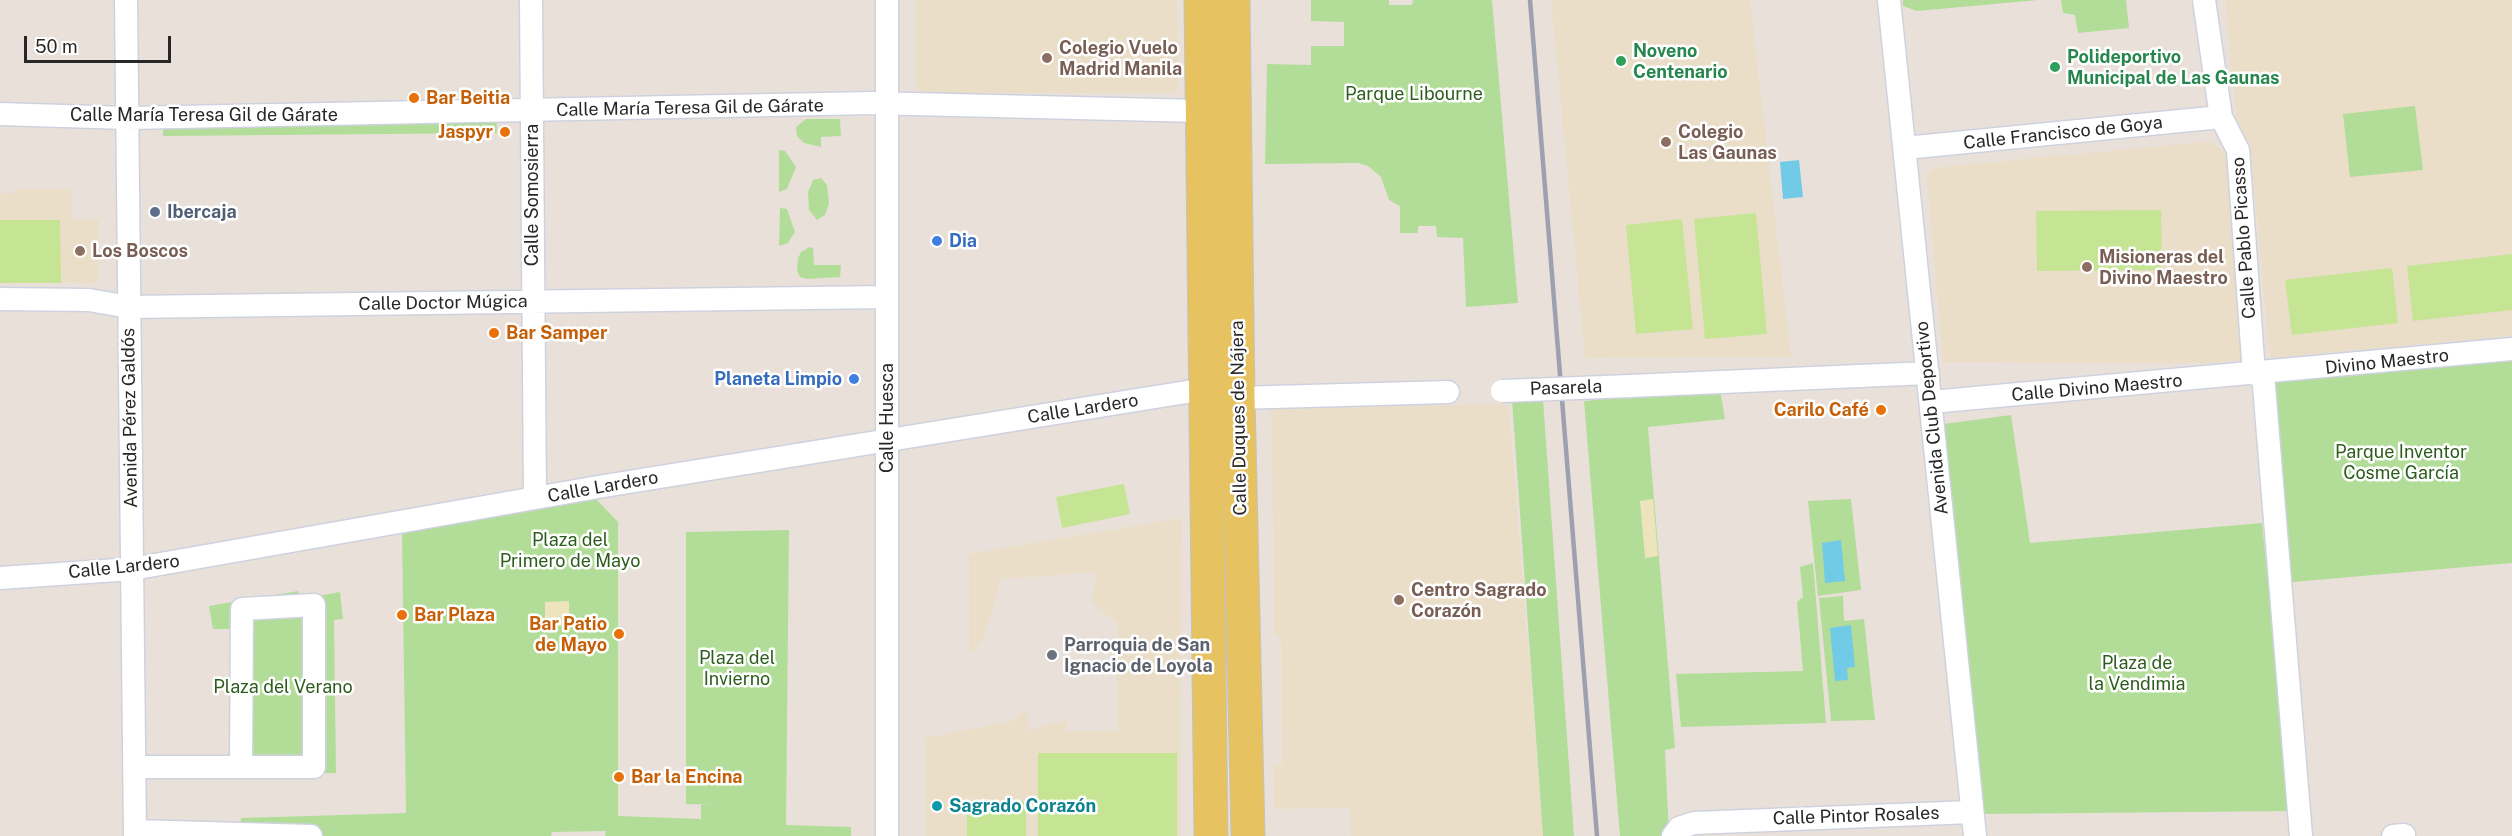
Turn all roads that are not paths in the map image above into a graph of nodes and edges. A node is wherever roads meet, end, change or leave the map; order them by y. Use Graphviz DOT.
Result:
graph roads {
  1 [pos="126,0"];
  2 [pos="531,0"];
  3 [pos="886,0"];
  4 [pos="1200,0"];
  5 [pos="1233,0"];
  6 [pos="1889,0"];
  7 [pos="2204,0"];
  8 [pos="887,104"];
  9 [pos="1200,111"];
  10 [pos="532,112"];
  11 [pos="0,114"];
  12 [pos="2221,117"];
  13 [pos="127,118"];
  14 [pos="1905,148"];
  15 [pos="887,297"];
  16 [pos="0,299"];
  17 [pos="533,302"];
  18 [pos="129,307"];
  19 [pos="2512,350"];
  20 [pos="1928,373"];
  21 [pos="2258,374"];
  22 [pos="1205,389"];
  23 [pos="1502,391"];
  24 [pos="1448,392"];
  25 [pos="1238,398"];
  26 [pos="1931,402"];
  27 [pos="887,441"];
  28 [pos="535,498"];
  29 [pos="132,569"];
  30 [pos="0,578"];
  31 [pos="134,766"];
  32 [pos="241,766"];
  33 [pos="1972,812"];
  34 [pos="135,833"];
  35 [pos="311,836"];
  36 [pos="887,836"];
  37 [pos="1211,836"];
  38 [pos="1248,836"];
  39 [pos="1673,836"];
  40 [pos="1975,836"];
  41 [pos="2301,836"];
  1 -- 13 [label="street, Avenida Pérez Galdós"];
  2 -- 10 [label="street, Calle Somosierra"];
  3 -- 8 [label="street, Calle Huesca"];
  4 -- 9 [label="main road, Calle Duques de Nájera"];
  5 -- 25 [label="main road, Calle Duques de Nájera"];
  6 -- 14 [label="street, Avenida Club Deportivo"];
  7 -- 12 [label="street, Calle Pablo Picasso"];
  8 -- 9 [label="street, Calle María Teresa Gil de Gárate"];
  8 -- 10 [label="street, Calle María Teresa Gil de Gárate"];
  8 -- 15 [label="street, Calle Huesca"];
  9 -- 22 [label="main road, Calle Duques de Nájera"];
  10 -- 13 [label="street, Calle María Teresa Gil de Gárate"];
  10 -- 17 [label="street, Calle Somosierra"];
  11 -- 13 [label="street, Calle María Teresa Gil de Gárate"];
  12 -- 14 [label="street, Calle Francisco de Goya"];
  12 -- 21 [label="street, Calle Pablo Picasso"];
  13 -- 18 [label="street, Avenida Pérez Galdós"];
  14 -- 20 [label="street, Avenida Club Deportivo"];
  15 -- 17 [label="street, Calle Doctor Múgica"];
  15 -- 27 [label="street, Calle Huesca"];
  16 -- 18 [label="street, Calle Doctor Múgica"];
  17 -- 18 [label="street, Calle Doctor Múgica"];
  17 -- 28 [label="street, Calle Somosierra"];
  18 -- 29 [label="street, Avenida Pérez Galdós"];
  19 -- 21 [label="street, Divino Maestro"];
  20 -- 23 [label="street, Pasarela, bridge"];
  20 -- 26 [label="street, Avenida Club Deportivo"];
  21 -- 26 [label="street, Calle Divino Maestro"];
  21 -- 41 [label="street"];
  22 -- 27 [label="street, Calle Lardero"];
  22 -- 37 [label="main road, Calle Duques de Nájera"];
  24 -- 25 [label="street"];
  25 -- 38 [label="main road, Calle Duques de Nájera"];
  26 -- 33 [label="street, Avenida Club Deportivo"];
  27 -- 28 [label="street, Calle Lardero"];
  27 -- 36 [label="street, Calle Huesca"];
  28 -- 29 [label="street, Calle Lardero"];
  29 -- 30 [label="street, Calle Lardero"];
  29 -- 31 [label="street, Avenida Pérez Galdós"];
  31 -- 32 [label="street"];
  31 -- 34 [label="street, Avenida Pérez Galdós"];
  32 -- 32 [label="street"];
  33 -- 39 [label="street, Calle Pintor Rosales"];
  33 -- 40 [label="street, Avenida Club Deportivo"];
  34 -- 35 [label="street"];
}
